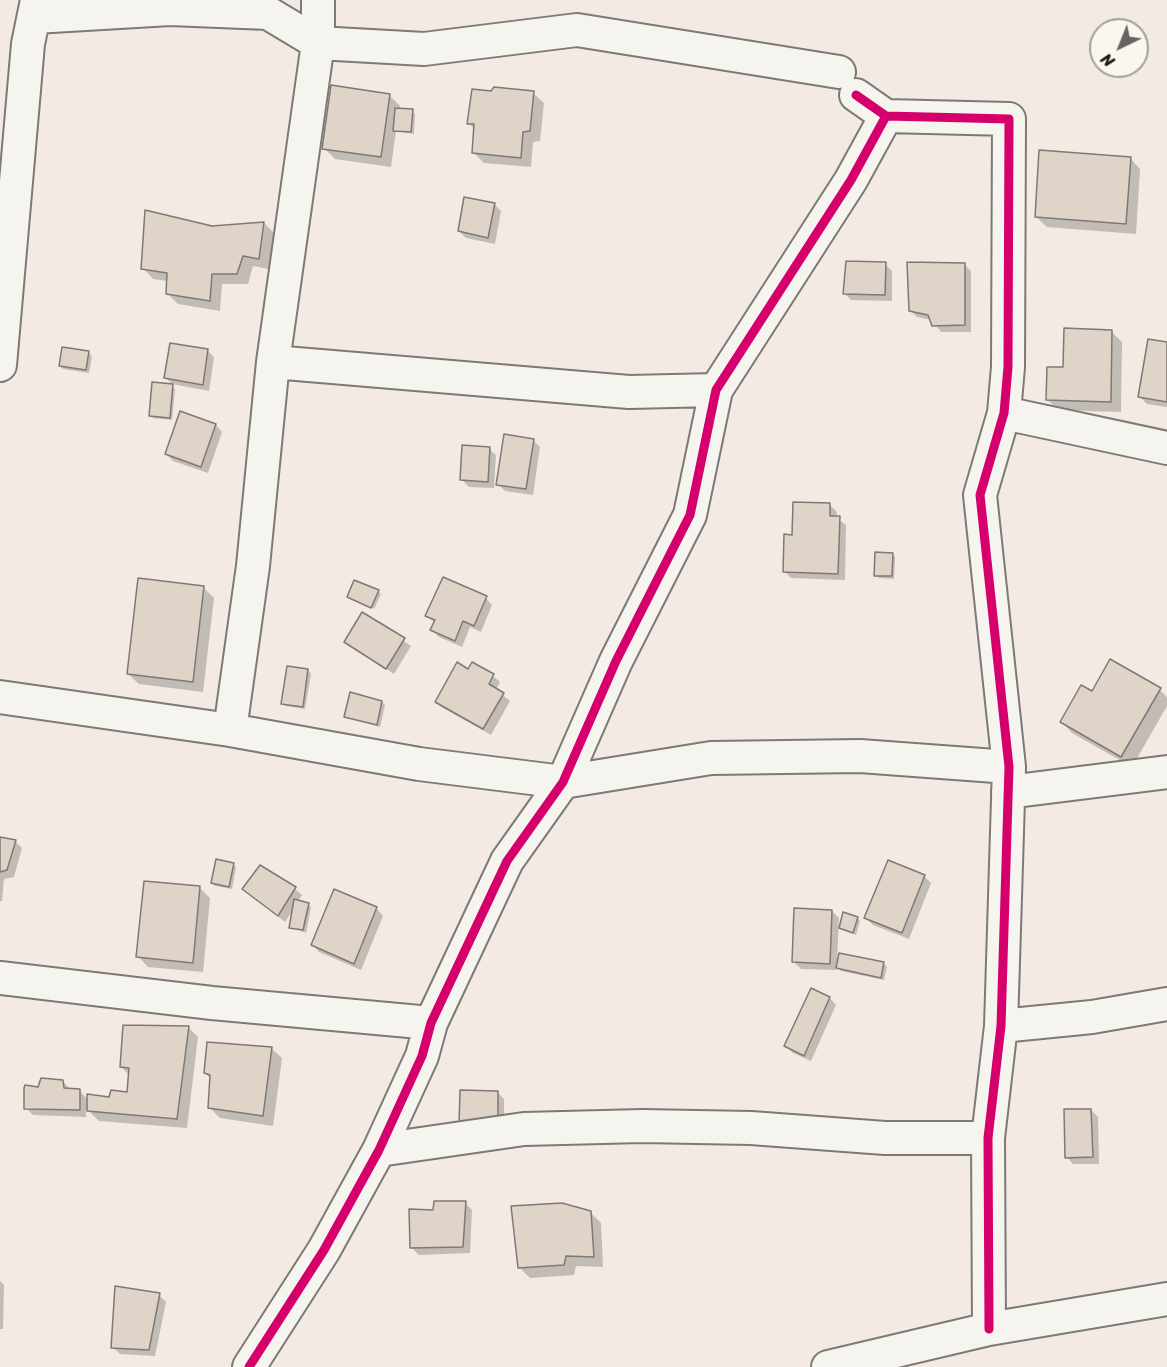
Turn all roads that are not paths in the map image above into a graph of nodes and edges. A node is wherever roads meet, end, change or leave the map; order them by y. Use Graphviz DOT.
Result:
graph roads {
  1 [pos="318,0"];
  2 [pos="25,29"];
  3 [pos="318,43"];
  4 [pos="886,116"];
  5 [pos="273,362"];
  6 [pos="0,365"];
  7 [pos="716,390"];
  8 [pos="1004,413"];
  9 [pos="1167,448"];
  10 [pos="0,697"];
  11 [pos="230,730"];
  12 [pos="1167,772"];
  13 [pos="1009,780"];
  14 [pos="563,782"];
  15 [pos="0,978"];
  16 [pos="1167,1004"];
  17 [pos="431,1023"];
  18 [pos="1001,1026"];
  19 [pos="988,1138"];
  20 [pos="379,1150"];
  21 [pos="1167,1299"];
  22 [pos="989,1329"];
  23 [pos="249,1367"];
  24 [pos="828,1367"];
  1 -- 3 [label="street"];
  2 -- 3 [label="street"];
  2 -- 6 [label="street"];
  3 -- 4 [label="street"];
  3 -- 5 [label="street"];
  4 -- 7 [label="street"];
  4 -- 8 [label="street"];
  5 -- 7 [label="street"];
  5 -- 11 [label="street"];
  7 -- 14 [label="street"];
  8 -- 9 [label="street"];
  8 -- 13 [label="street"];
  10 -- 11 [label="street"];
  11 -- 14 [label="street"];
  12 -- 13 [label="street"];
  13 -- 14 [label="street"];
  13 -- 18 [label="street"];
  14 -- 17 [label="street"];
  15 -- 17 [label="street"];
  16 -- 18 [label="street"];
  17 -- 20 [label="street"];
  18 -- 19 [label="street"];
  19 -- 20 [label="street"];
  19 -- 22 [label="street"];
  20 -- 23 [label="street"];
  21 -- 22 [label="street"];
  22 -- 24 [label="street"];
}
